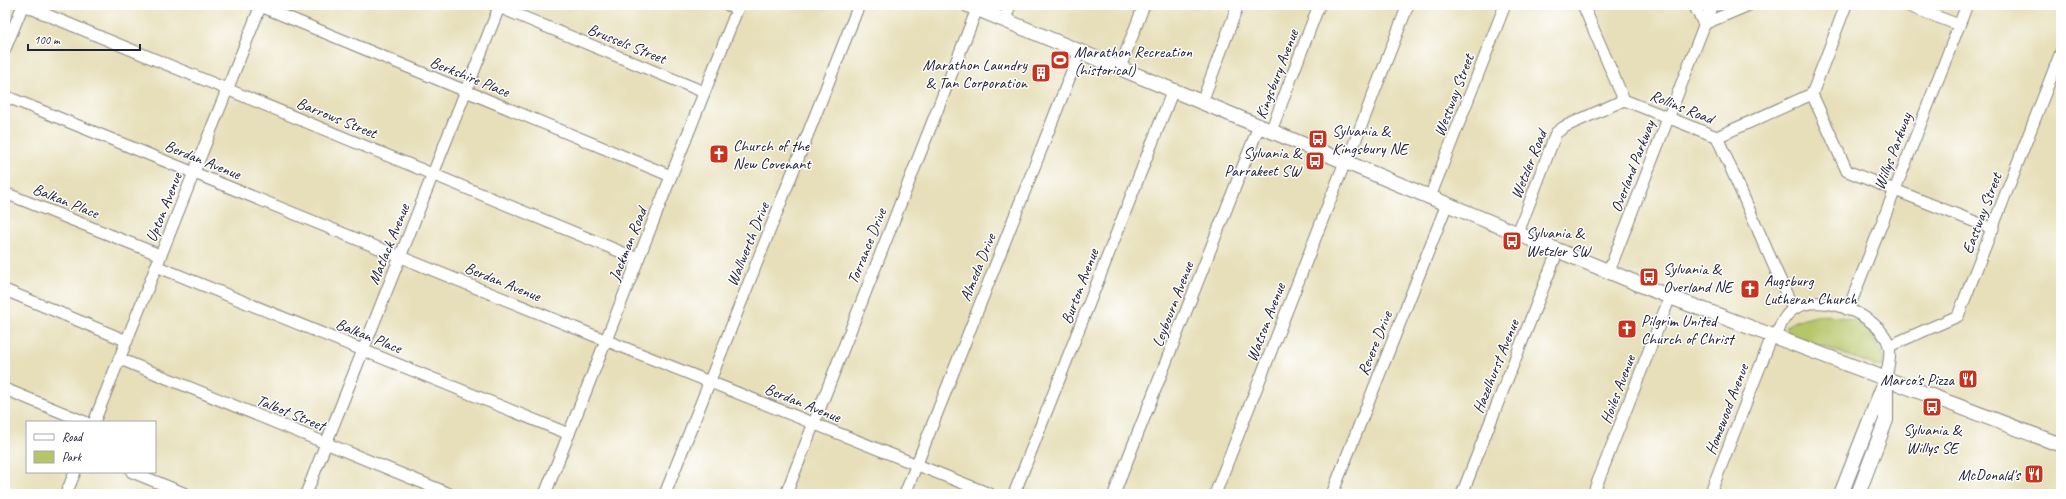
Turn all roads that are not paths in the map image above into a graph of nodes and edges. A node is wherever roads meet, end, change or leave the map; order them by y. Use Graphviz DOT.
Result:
graph roads {
  1 [pos="23,5"];
  2 [pos="260,5"];
  3 [pos="859,5"];
  4 [pos="1010,5"];
  5 [pos="1144,5"];
  6 [pos="1238,5"];
  7 [pos="1319,5"];
  8 [pos="1408,5"];
  9 [pos="1505,5"];
  10 [pos="1583,5"];
  11 [pos="1694,5"];
  12 [pos="1712,5"];
  13 [pos="1749,5"];
  14 [pos="1845,5"];
  15 [pos="1906,5"];
  16 [pos="1967,5"];
  17 [pos="498,6"];
  18 [pos="735,6"];
  19 [pos="973,7"];
  20 [pos="1735,8"];
  21 [pos="1005,20"];
  22 [pos="1704,24"];
  23 [pos="1959,25"];
  24 [pos="5,49"];
  25 [pos="1080,52"];
  26 [pos="2061,52"];
  27 [pos="1120,68"];
  28 [pos="227,89"];
  29 [pos="1173,90"];
  30 [pos="466,91"];
  31 [pos="704,92"];
  32 [pos="1812,94"];
  33 [pos="5,96"];
  34 [pos="1624,100"];
  35 [pos="1202,102"];
  36 [pos="1668,118"];
  37 [pos="1265,129"];
  38 [pos="1717,137"];
  39 [pos="1346,162"];
  40 [pos="194,172"];
  41 [pos="433,174"];
  42 [pos="671,176"];
  43 [pos="1895,191"];
  44 [pos="5,193"];
  45 [pos="1430,197"];
  46 [pos="1446,204"];
  47 [pos="1993,229"];
  48 [pos="1518,233"];
  49 [pos="1558,250"];
  50 [pos="400,256"];
  51 [pos="638,259"];
  52 [pos="158,261"];
  53 [pos="1609,271"];
  54 [pos="5,290"];
  55 [pos="1670,296"];
  56 [pos="1793,309"];
  57 [pos="1848,310"];
  58 [pos="1774,336"];
  59 [pos="606,340"];
  60 [pos="127,341"];
  61 [pos="1889,346"];
  62 [pos="363,350"];
  63 [pos="120,359"];
  64 [pos="1886,379"];
  65 [pos="710,382"];
  66 [pos="1901,385"];
  67 [pos="5,389"];
  68 [pos="1886,420"];
  69 [pos="83,421"];
  70 [pos="94,421"];
  71 [pos="813,424"];
  72 [pos="569,434"];
  73 [pos="326,443"];
  74 [pos="2061,445"];
  75 [pos="916,465"];
  76 [pos="75,473"];
  77 [pos="134,473"];
  78 [pos="66,494"];
  79 [pos="186,494"];
  80 [pos="306,494"];
  81 [pos="450,494"];
  82 [pos="545,494"];
  83 [pos="666,494"];
  84 [pos="786,494"];
  85 [pos="905,494"];
  86 [pos="990,494"];
  87 [pos="1014,494"];
  88 [pos="1114,494"];
  89 [pos="1215,494"];
  90 [pos="1332,494"];
  91 [pos="1462,494"];
  92 [pos="1593,494"];
  93 [pos="1710,494"];
  94 [pos="1841,494"];
  95 [pos="1858,494"];
  1 -- 24 [label="street"];
  1 -- 28 [label="street, Barrows Street"];
  2 -- 28 [label="street, Upton Avenue"];
  2 -- 30 [label="street, Berkshire Place"];
  3 -- 65 [label="street, Wallwerth Drive"];
  4 -- 21 [label="street"];
  5 -- 27 [label="street"];
  6 -- 35 [label="street"];
  7 -- 37 [label="street, Kingsbury Avenue"];
  8 -- 39 [label="street, Watson Avenue"];
  9 -- 45 [label="street, Westway Street"];
  10 -- 34 [label="street, Rollins Road"];
  11 -- 22 [label="street"];
  12 -- 22 [label="street, Overland Parkway"];
  13 -- 20 [label="street"];
  14 -- 32 [label="street"];
  15 -- 23 [label="street"];
  16 -- 23 [label="street, Willys Parkway"];
  17 -- 30 [label="street, Matlack Avenue"];
  17 -- 31 [label="street, Brussels Street"];
  18 -- 31 [label="street, Jackman Road"];
  19 -- 21 [label="main road"];
  19 -- 71 [label="street, Torrance Drive"];
  20 -- 22 [label="street"];
  21 -- 25 [label="main road"];
  22 -- 36 [label="street, Overland Parkway"];
  23 -- 43 [label="street, Willys Parkway"];
  25 -- 27 [label="main road"];
  25 -- 75 [label="street, Almeda Drive"];
  26 -- 47 [label="street, Eastway Street"];
  27 -- 29 [label="main road"];
  28 -- 40 [label="street, Upton Avenue"];
  28 -- 41 [label="street, Barrows Street"];
  29 -- 35 [label="main road"];
  29 -- 87 [label="street, Burton Avenue"];
  30 -- 41 [label="street, Matlack Avenue"];
  30 -- 42 [label="street, Berkshire Place"];
  31 -- 42 [label="street, Jackman Road"];
  32 -- 38 [label="street"];
  32 -- 43 [label="street"];
  33 -- 40 [label="street, Berdan Avenue"];
  34 -- 36 [label="street, Rollins Road"];
  34 -- 48 [label="street, Wetzler Road"];
  35 -- 37 [label="main road"];
  36 -- 38 [label="street, Rollins Road"];
  36 -- 53 [label="street, Overland Parkway"];
  37 -- 39 [label="main road"];
  37 -- 88 [label="street, Leybourn Avenue"];
  38 -- 56 [label="street, Rollins Road"];
  39 -- 45 [label="main road"];
  39 -- 89 [label="street, Watson Avenue"];
  40 -- 50 [label="street, Berdan Avenue"];
  40 -- 52 [label="street, Upton Avenue"];
  41 -- 50 [label="street, Matlack Avenue"];
  41 -- 51 [label="street, Barrows Street"];
  42 -- 51 [label="street, Jackman Road"];
  43 -- 47 [label="street"];
  43 -- 57 [label="street, Willys Parkway"];
  44 -- 52 [label="street, Balkan Place"];
  45 -- 46 [label="main road"];
  46 -- 48 [label="main road"];
  46 -- 90 [label="street, Revere Drive"];
  47 -- 61 [label="street, Eastway Street"];
  48 -- 49 [label="main road"];
  49 -- 53 [label="main road"];
  49 -- 91 [label="street, Hazelhurst Avenue"];
  50 -- 59 [label="street, Berdan Avenue"];
  50 -- 62 [label="street, Matlack Avenue"];
  51 -- 59 [label="street, Jackman Road"];
  52 -- 60 [label="street, Upton Avenue"];
  52 -- 62 [label="street, Balkan Place"];
  53 -- 55 [label="main road"];
  54 -- 60 [label="street"];
  55 -- 58 [label="main road"];
  55 -- 92 [label="street, Hoiles Avenue"];
  56 -- 57 [label="street"];
  56 -- 58 [label="street, Homewood Avenue"];
  57 -- 61 [label="street"];
  58 -- 64 [label="main road"];
  58 -- 93 [label="street, Homewood Avenue"];
  59 -- 65 [label="street, Berdan Avenue"];
  59 -- 72 [label="street, Jackman Road"];
  60 -- 63 [label="street, Upton Avenue"];
  61 -- 64 [label="street"];
  62 -- 72 [label="street, Balkan Place"];
  62 -- 73 [label="street, Matlack Avenue"];
  63 -- 70 [label="street, Upton Avenue"];
  63 -- 73 [label="street, Talbot Street"];
  64 -- 66 [label="main road"];
  64 -- 68 [label="main road"];
  64 -- 94 [label="main road"];
  65 -- 71 [label="street, Berdan Avenue"];
  65 -- 83 [label="street, Wallwerth Drive"];
  66 -- 68 [label="main road"];
  66 -- 74 [label="main road"];
  67 -- 69 [label="street"];
  68 -- 95 [label="main road"];
  71 -- 75 [label="street, Berdan Avenue"];
  71 -- 84 [label="street, Torrance Drive"];
  72 -- 82 [label="street, Jackman Road"];
  73 -- 80 [label="street, Matlack Avenue"];
  73 -- 81 [label="street, Talbot Street"];
  75 -- 85 [label="street, Almeda Drive"];
  75 -- 86 [label="street, Berdan Avenue"];
  76 -- 78 [label="street"];
  77 -- 79 [label="street"];
}
